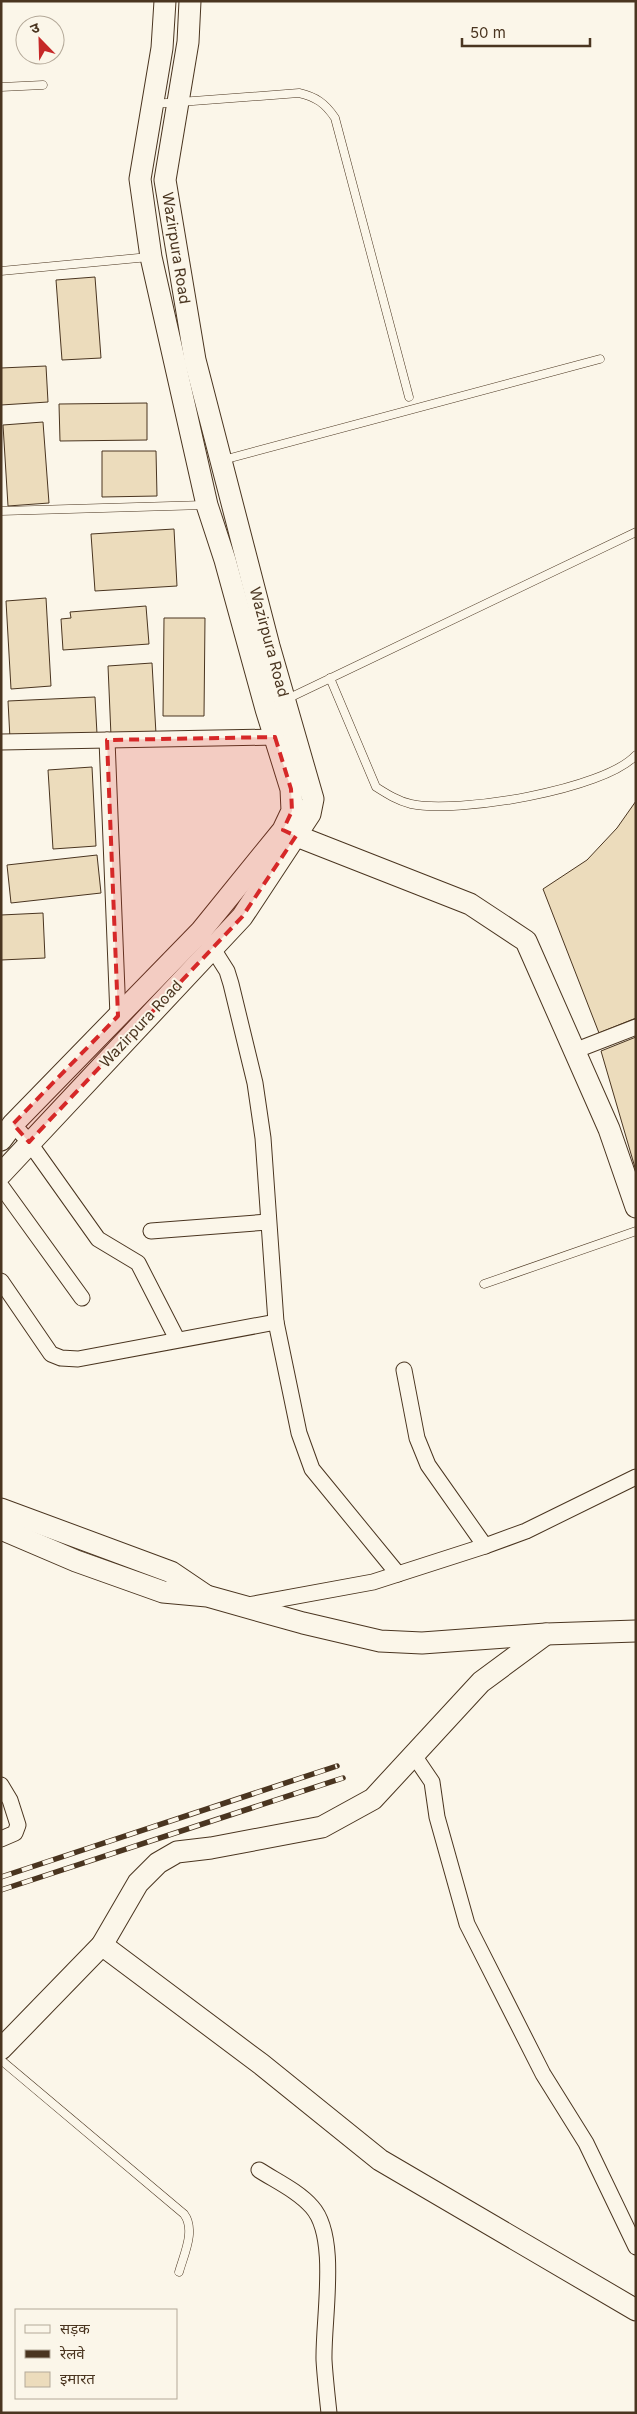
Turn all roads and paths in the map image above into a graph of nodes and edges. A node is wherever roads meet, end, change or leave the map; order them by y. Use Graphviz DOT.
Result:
graph roads {
  1 [pos="165,1"];
  2 [pos="190,1"];
  3 [pos="43,85"];
  4 [pos="1,87"];
  5 [pos="176,102"];
  6 [pos="151,104"];
  7 [pos="151,257"];
  8 [pos="1,271"];
  9 [pos="600,359"];
  10 [pos="409,397"];
  11 [pos="220,460"];
  12 [pos="207,505"];
  13 [pos="1,511"];
  14 [pos="636,532"];
  15 [pos="330,678"];
  16 [pos="285,700"];
  17 [pos="276,737"];
  18 [pos="107,740"];
  19 [pos="1,742"];
  20 [pos="636,755"];
  21 [pos="290,833"];
  22 [pos="206,939"];
  23 [pos="118,1016"];
  24 [pos="636,1027"];
  25 [pos="574,1051"];
  26 [pos="11,1141"];
  27 [pos="1,1174"];
  28 [pos="1,1186"];
  29 [pos="636,1206"];
  30 [pos="268,1222"];
  31 [pos="151,1231"];
  32 [pos="636,1231"];
  33 [pos="1,1281"];
  34 [pos="484,1284"];
  35 [pos="82,1298"];
  36 [pos="276,1322"];
  37 [pos="178,1339"];
  38 [pos="404,1370"];
  39 [pos="636,1477"];
  40 [pos="1,1509"];
  41 [pos="1,1529"];
  42 [pos="485,1546"];
  43 [pos="398,1574"];
  44 [pos="207,1596"];
  45 [pos="237,1607"];
  46 [pos="636,1632"];
  47 [pos="546,1634"];
  48 [pos="414,1754"];
  49 [pos="1,1785"];
  50 [pos="1,1839"];
  51 [pos="102,1945"];
  52 [pos="1,2049"];
  53 [pos="1,2060"];
  54 [pos="259,2170"];
  55 [pos="636,2247"];
  56 [pos="180,2272"];
  57 [pos="636,2310"];
  58 [pos="329,2413"];
  1 -- 6 [label="main road, Wazirpura Road"];
  2 -- 5 [label="main road, Wazirpura Road"];
  3 -- 4 [label="lane"];
  5 -- 6 [label="lane"];
  5 -- 10 [label="lane"];
  5 -- 11 [label="main road, Wazirpura Road"];
  6 -- 7 [label="main road, Wazirpura Road"];
  7 -- 8 [label="lane"];
  7 -- 12 [label="main road, Wazirpura Road"];
  9 -- 11 [label="lane"];
  11 -- 16 [label="main road, Wazirpura Road"];
  12 -- 13 [label="lane"];
  12 -- 17 [label="main road, Wazirpura Road"];
  14 -- 15 [label="lane"];
  15 -- 16 [label="lane"];
  15 -- 20 [label="lane"];
  16 -- 21 [label="main road, Wazirpura Road"];
  17 -- 18 [label="street"];
  17 -- 21 [label="main road, Wazirpura Road"];
  18 -- 19 [label="street"];
  18 -- 23 [label="street"];
  21 -- 22 [label="main road, Wazirpura Road"];
  21 -- 25 [label="main road"];
  22 -- 23 [label="main road, Wazirpura Road"];
  22 -- 26 [label="main road, Wazirpura Road"];
  22 -- 30 [label="street"];
  23 -- 26 [label="main road, Wazirpura Road"];
  24 -- 25 [label="street"];
  25 -- 29 [label="main road"];
  26 -- 27 [label="main road, Wazirpura Road"];
  26 -- 37 [label="street"];
  28 -- 35 [label="street"];
  30 -- 31 [label="street"];
  30 -- 36 [label="street"];
  32 -- 34 [label="lane"];
  33 -- 37 [label="street"];
  36 -- 37 [label="street"];
  36 -- 43 [label="street"];
  38 -- 42 [label="street"];
  39 -- 42 [label="street"];
  40 -- 44 [label="main road"];
  41 -- 44 [label="main road"];
  42 -- 43 [label="street"];
  43 -- 45 [label="street"];
  44 -- 45 [label="main road"];
  45 -- 47 [label="main road"];
  46 -- 47 [label="main road"];
  47 -- 48 [label="main road"];
  48 -- 51 [label="main road"];
  48 -- 55 [label="street"];
  49 -- 50 [label="street"];
  51 -- 52 [label="main road"];
  51 -- 57 [label="main road"];
  53 -- 56 [label="lane"];
  54 -- 58 [label="street"];
}
